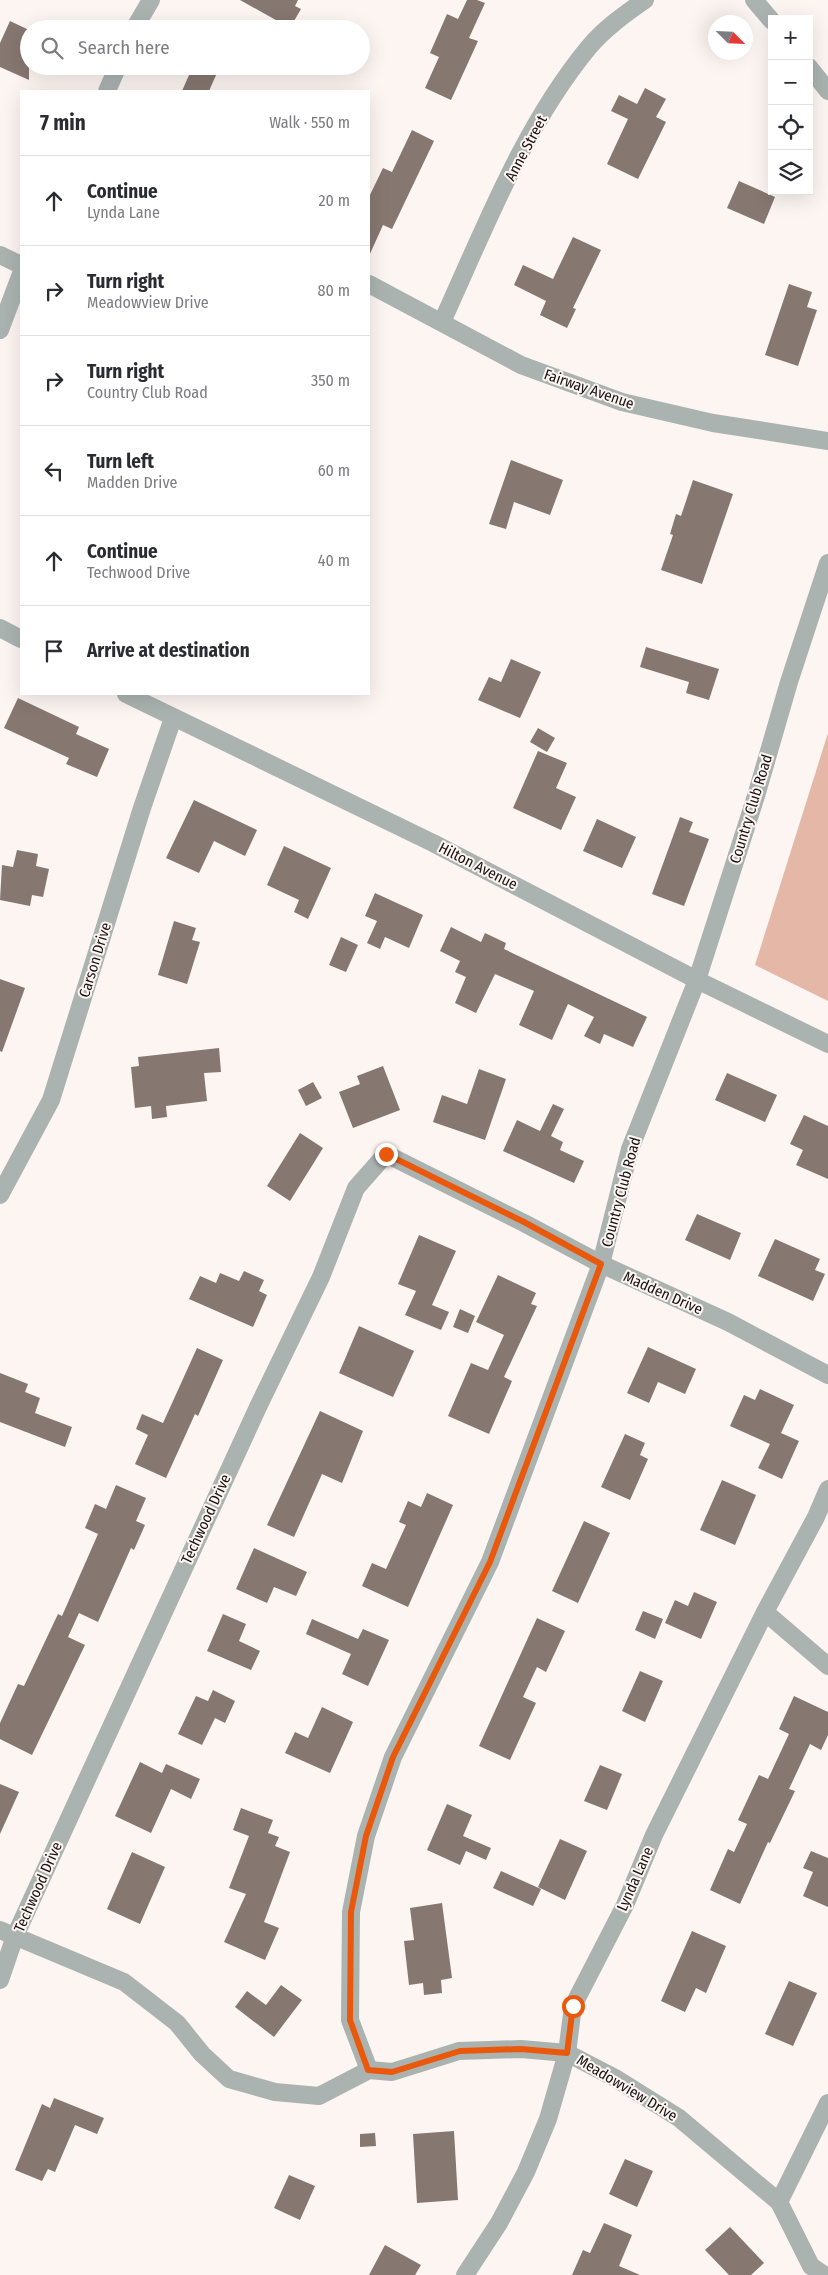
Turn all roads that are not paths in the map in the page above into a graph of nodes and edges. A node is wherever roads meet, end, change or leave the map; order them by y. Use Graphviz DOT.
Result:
graph roads {
  1 [pos="151,0"];
  2 [pos="644,0"];
  3 [pos="754,0"];
  4 [pos="768,16"];
  5 [pos="139,20"];
  6 [pos="813,72"];
  7 [pos="114,75"];
  8 [pos="106,90"];
  9 [pos="828,91"];
  10 [pos="0,255"];
  11 [pos="20,265"];
  12 [pos="20,277"];
  13 [pos="370,285"];
  14 [pos="442,322"];
  15 [pos="0,330"];
  16 [pos="828,441"];
  17 [pos="828,563"];
  18 [pos="0,628"];
  19 [pos="20,638"];
  20 [pos="128,695"];
  21 [pos="173,718"];
  22 [pos="697,980"];
  23 [pos="828,1044"];
  24 [pos="0,1195"];
  25 [pos="472,1198"];
  26 [pos="601,1264"];
  27 [pos="828,1375"];
  28 [pos="828,1489"];
  29 [pos="765,1612"];
  30 [pos="828,1666"];
  31 [pos="8,1933"];
  32 [pos="0,1980"];
  33 [pos="567,2053"];
  34 [pos="368,2070"];
  35 [pos="828,2102"];
  36 [pos="780,2202"];
  37 [pos="817,2272"];
  38 [pos="465,2275"];
  1 -- 5 [label="street"];
  2 -- 14 [label="street, Anne Street"];
  3 -- 4 [label="street"];
  6 -- 9 [label="street"];
  7 -- 8 [label="street"];
  10 -- 11 [label="street"];
  12 -- 15 [label="street"];
  13 -- 14 [label="street, Fairway Avenue"];
  14 -- 16 [label="street, Fairway Avenue"];
  17 -- 22 [label="street, Country Club Road"];
  18 -- 19 [label="street"];
  20 -- 21 [label="street, Hilton Avenue"];
  21 -- 22 [label="street, Hilton Avenue"];
  21 -- 24 [label="street, Carson Drive"];
  22 -- 23 [label="street, Hilton Avenue"];
  22 -- 26 [label="street, Country Club Road"];
  25 -- 26 [label="street, Madden Drive"];
  25 -- 31 [label="street, Techwood Drive"];
  26 -- 27 [label="street, Madden Drive"];
  26 -- 34 [label="street, Country Club Road"];
  28 -- 29 [label="street, Lynda Lane"];
  29 -- 30 [label="street"];
  29 -- 33 [label="street, Lynda Lane"];
  31 -- 32 [label="street, Techwood Drive"];
  31 -- 34 [label="street"];
  33 -- 34 [label="street, Meadowview Drive"];
  33 -- 36 [label="street, Meadowview Drive"];
  33 -- 38 [label="street, Lynda Lane"];
  35 -- 36 [label="street"];
  36 -- 37 [label="street, Meadowview Drive"];
}
